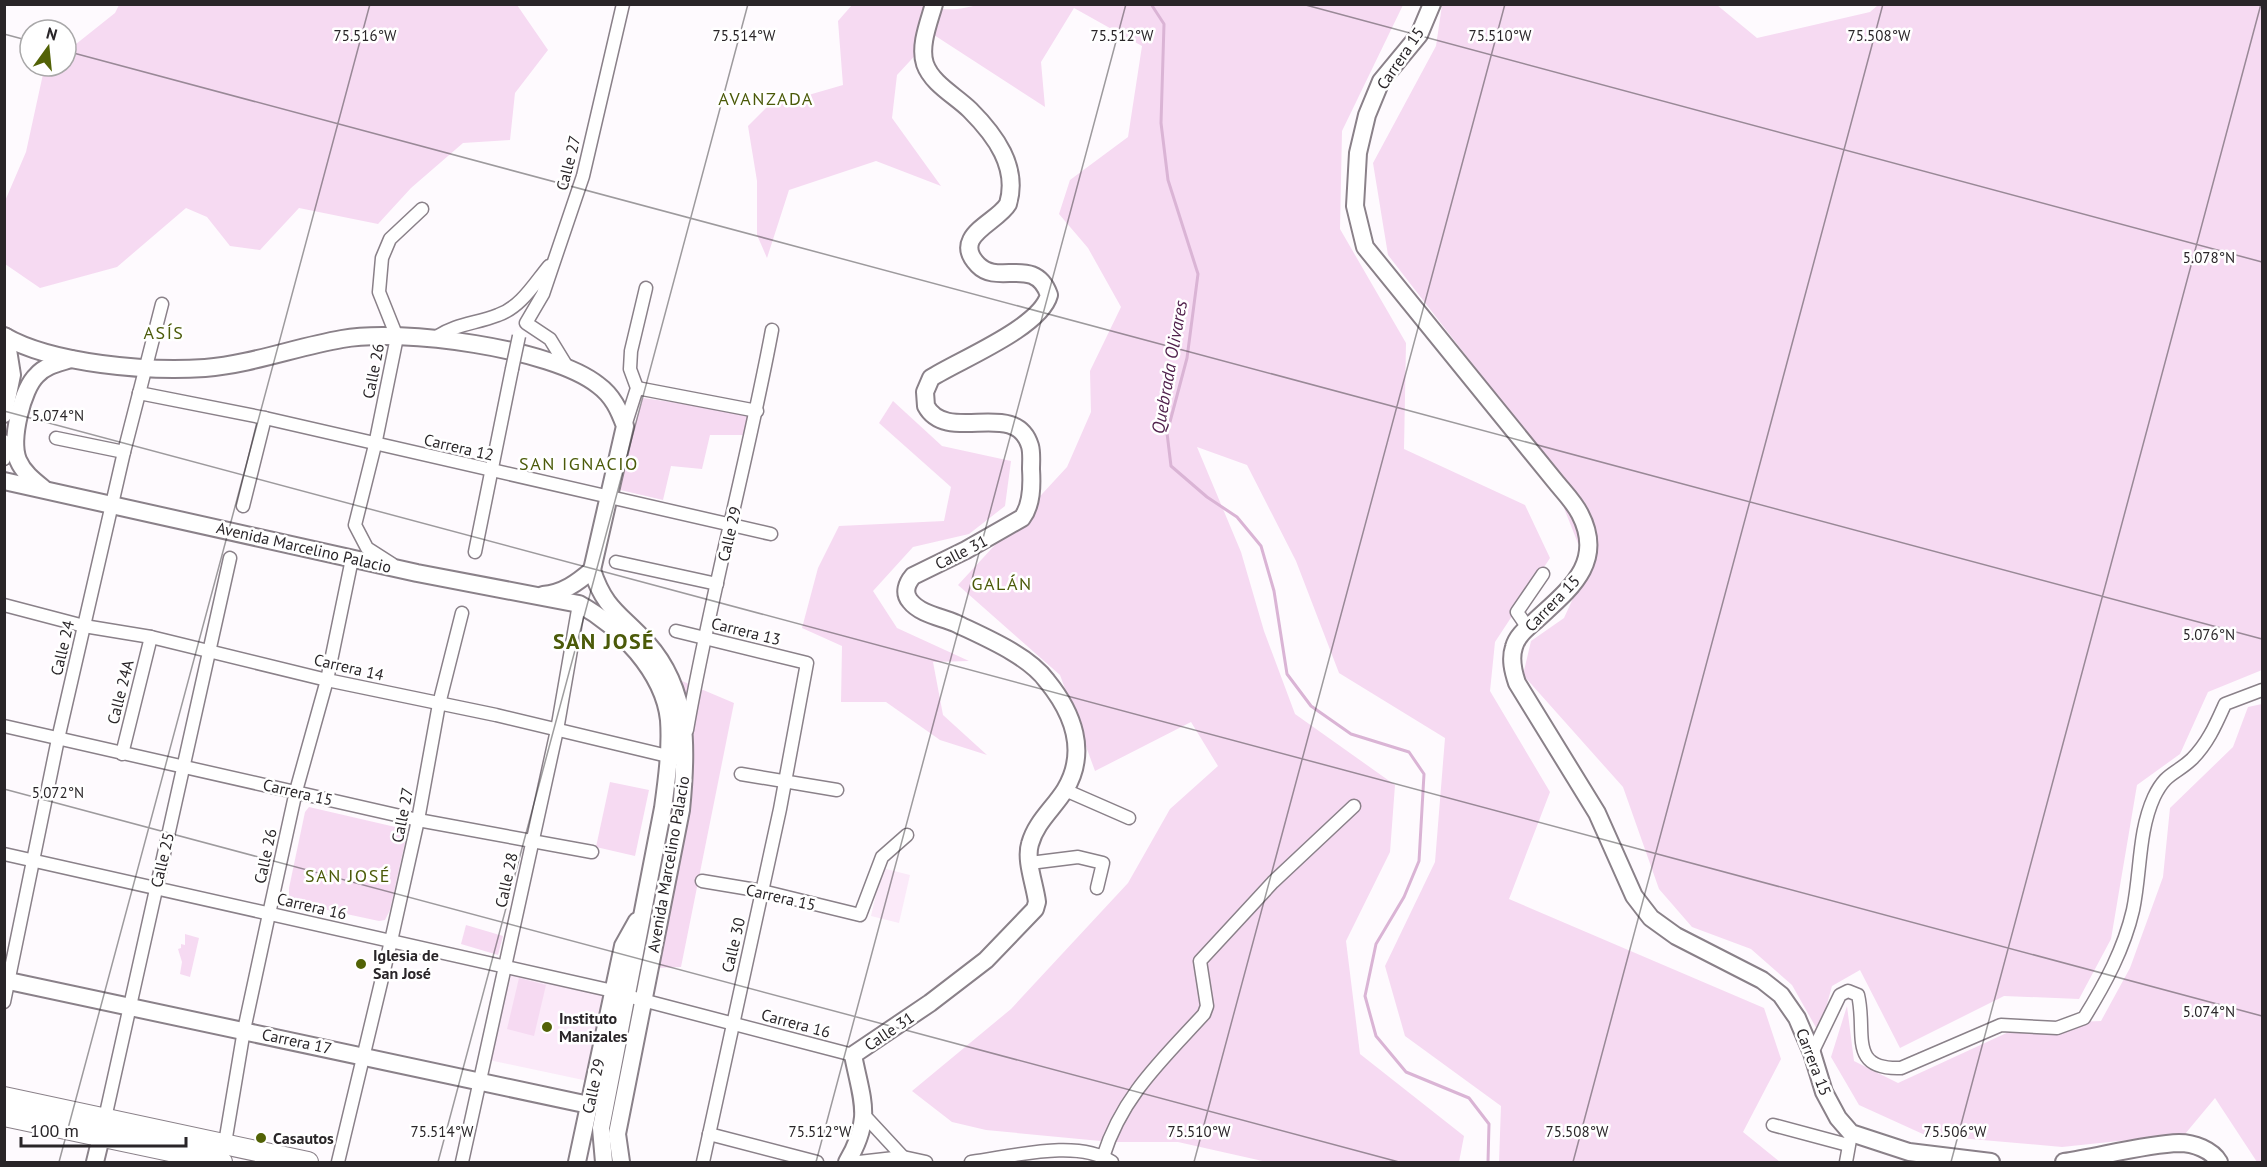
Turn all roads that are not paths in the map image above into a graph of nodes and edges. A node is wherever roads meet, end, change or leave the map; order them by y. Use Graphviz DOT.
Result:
graph roads {
  1 [pos="623,4"];
  2 [pos="934,4"];
  3 [pos="1432,4"];
  4 [pos="422,209"];
  5 [pos="553,260"];
  6 [pos="646,288"];
  7 [pos="162,304"];
  8 [pos="772,330"];
  9 [pos="5,336"];
  10 [pos="519,336"];
  11 [pos="396,337"];
  12 [pos="436,337"];
  13 [pos="72,359"];
  14 [pos="146,367"];
  15 [pos="569,370"];
  16 [pos="7,385"];
  17 [pos="637,388"];
  18 [pos="139,393"];
  19 [pos="757,411"];
  20 [pos="4,414"];
  21 [pos="265,418"];
  22 [pos="625,426"];
  23 [pos="56,438"];
  24 [pos="4,441"];
  25 [pos="375,445"];
  26 [pos="124,452"];
  27 [pos="4,459"];
  28 [pos="492,472"];
  29 [pos="4,481"];
  30 [pos="44,489"];
  31 [pos="610,499"];
  32 [pos="112,504"];
  33 [pos="243,506"];
  34 [pos="732,524"];
  35 [pos="771,534"];
  36 [pos="475,552"];
  37 [pos="230,558"];
  38 [pos="352,559"];
  39 [pos="616,562"];
  40 [pos="401,569"];
  41 [pos="592,570"];
  42 [pos="1543,574"];
  43 [pos="717,584"];
  44 [pos="530,596"];
  45 [pos="579,604"];
  46 [pos="4,605"];
  47 [pos="462,613"];
  48 [pos="84,626"];
  49 [pos="1528,627"];
  50 [pos="676,631"];
  51 [pos="151,637"];
  52 [pos="704,637"];
  53 [pos="208,650"];
  54 [pos="807,663"];
  55 [pos="327,680"];
  56 [pos="2262,690"];
  57 [pos="439,704"];
  58 [pos="4,726"];
  59 [pos="557,730"];
  60 [pos="685,737"];
  61 [pos="58,739"];
  62 [pos="122,754"];
  63 [pos="669,756"];
  64 [pos="686,761"];
  65 [pos="183,765"];
  66 [pos="741,774"];
  67 [pos="784,781"];
  68 [pos="837,790"];
  69 [pos="1065,790"];
  70 [pos="296,791"];
  71 [pos="1354,806"];
  72 [pos="1129,818"];
  73 [pos="418,820"];
  74 [pos="907,835"];
  75 [pos="531,842"];
  76 [pos="592,852"];
  77 [pos="4,854"];
  78 [pos="33,860"];
  79 [pos="1030,863"];
  80 [pos="702,881"];
  81 [pos="155,888"];
  82 [pos="1097,888"];
  83 [pos="762,891"];
  84 [pos="269,914"];
  85 [pos="391,941"];
  86 [pos="504,967"];
  87 [pos="7,980"];
  88 [pos="628,996"];
  89 [pos="4,1002"];
  90 [pos="130,1006"];
  91 [pos="732,1023"];
  92 [pos="244,1030"];
  93 [pos="1812,1053"];
  94 [pos="364,1055"];
  95 [pos="853,1055"];
  96 [pos="480,1082"];
  97 [pos="4,1097"];
  98 [pos="589,1105"];
  99 [pos="4,1116"];
  100 [pos="865,1116"];
  101 [pos="105,1118"];
  102 [pos="1773,1125"];
  103 [pos="709,1134"];
  104 [pos="101,1138"];
  105 [pos="1850,1139"];
  106 [pos="223,1156"];
  107 [pos="903,1157"];
  108 [pos="1908,1157"];
  109 [pos="1107,1160"];
  110 [pos="95,1162"];
  111 [pos="308,1162"];
  112 [pos="338,1162"];
  113 [pos="462,1162"];
  114 [pos="577,1162"];
  115 [pos="604,1162"];
  116 [pos="621,1162"];
  117 [pos="703,1162"];
  118 [pos="817,1162"];
  119 [pos="847,1162"];
  120 [pos="859,1162"];
  121 [pos="926,1162"];
  122 [pos="971,1162"];
  123 [pos="1846,1162"];
  124 [pos="1991,1162"];
  125 [pos="2064,1162"];
  126 [pos="2219,1162"];
  1 -- 5 [label="street, Calle 27"];
  2 -- 69 [label="main road, Calle 31"];
  3 -- 49 [label="main road, Carrera 15"];
  4 -- 11 [label="street, Calle 26"];
  5 -- 12 [label="street"];
  5 -- 15 [label="street, Calle 27"];
  6 -- 17 [label="street"];
  7 -- 14 [label="street, Calle 24"];
  8 -- 19 [label="street, Calle 29"];
  9 -- 13 [label="main road"];
  9 -- 16 [label="main road"];
  10 -- 28 [label="street, bridge"];
  11 -- 12 [label="main road"];
  11 -- 14 [label="main road"];
  11 -- 25 [label="street, Calle 26"];
  12 -- 15 [label="main road"];
  13 -- 14 [label="main road"];
  13 -- 30 [label="main road"];
  14 -- 18 [label="street, Calle 24"];
  15 -- 22 [label="main road"];
  16 -- 20 [label="main road"];
  17 -- 19 [label="street"];
  17 -- 22 [label="street"];
  18 -- 21 [label="street, Carrera 12"];
  18 -- 26 [label="street, Calle 24"];
  19 -- 34 [label="street, Calle 29"];
  21 -- 25 [label="street, Carrera 12"];
  21 -- 33 [label="street"];
  22 -- 31 [label="main road"];
  23 -- 26 [label="street"];
  24 -- 27 [label="street"];
  25 -- 28 [label="street, Carrera 12"];
  25 -- 40 [label="street, Calle 26"];
  26 -- 32 [label="street, Calle 24"];
  28 -- 31 [label="street, Carrera 12"];
  28 -- 36 [label="street"];
  29 -- 30 [label="main road, Avenida Marcelino Palacio"];
  30 -- 32 [label="main road, Avenida Marcelino Palacio"];
  31 -- 34 [label="street, Carrera 12"];
  31 -- 41 [label="main road"];
  32 -- 38 [label="main road, Avenida Marcelino Palacio"];
  32 -- 48 [label="street, Calle 24"];
  34 -- 35 [label="street, Carrera 12"];
  34 -- 43 [label="street, Calle 29"];
  37 -- 53 [label="street, Calle 25"];
  38 -- 40 [label="main road, Avenida Marcelino Palacio"];
  38 -- 55 [label="street, Calle 26"];
  39 -- 43 [label="street"];
  40 -- 44 [label="main road, Avenida Marcelino Palacio"];
  41 -- 44 [label="main road"];
  41 -- 60 [label="main road, Avenida Marcelino Palacio"];
  42 -- 49 [label="street"];
  43 -- 52 [label="street, Calle 29"];
  44 -- 45 [label="main road, Avenida Marcelino Palacio"];
  45 -- 59 [label="street, Calle 28"];
  45 -- 63 [label="main road, Avenida Marcelino Palacio"];
  46 -- 48 [label="street, Carrera 14"];
  47 -- 57 [label="street, Calle 27"];
  48 -- 51 [label="street, Carrera 14"];
  48 -- 61 [label="street, Calle 24"];
  49 -- 93 [label="main road, Carrera 15"];
  50 -- 52 [label="street, Carrera 13"];
  51 -- 53 [label="street, Carrera 14"];
  51 -- 62 [label="street, Calle 24A"];
  52 -- 54 [label="street, Carrera 13"];
  52 -- 60 [label="street, Calle 29"];
  53 -- 55 [label="street, Carrera 14"];
  53 -- 65 [label="street, Calle 25"];
  54 -- 67 [label="street, Calle 30"];
  55 -- 57 [label="street, Carrera 14"];
  55 -- 70 [label="street, Calle 26"];
  56 -- 93 [label="street"];
  57 -- 59 [label="street, Carrera 14"];
  57 -- 73 [label="street, Calle 27"];
  58 -- 61 [label="street, Carrera 15"];
  59 -- 63 [label="street, Carrera 14"];
  59 -- 75 [label="street, Calle 28"];
  60 -- 64 [label="main road, Avenida Marcelino Palacio"];
  61 -- 62 [label="street, Carrera 15"];
  61 -- 78 [label="street, Calle 24"];
  62 -- 65 [label="street, Carrera 15"];
  63 -- 64 [label="street, Carrera 14"];
  63 -- 88 [label="main road, Avenida Marcelino Palacio"];
  64 -- 88 [label="main road, Avenida Marcelino Palacio"];
  65 -- 70 [label="street, Carrera 15"];
  65 -- 81 [label="street, Calle 25"];
  66 -- 67 [label="street"];
  67 -- 68 [label="street"];
  67 -- 83 [label="street, Calle 30"];
  69 -- 72 [label="street"];
  69 -- 79 [label="main road, Calle 31"];
  70 -- 73 [label="street, Carrera 15"];
  70 -- 84 [label="street, Calle 26"];
  71 -- 109 [label="street"];
  73 -- 75 [label="street, Carrera 15"];
  73 -- 85 [label="street, Calle 27"];
  74 -- 83 [label="street, Carrera 15"];
  75 -- 76 [label="street, Carrera 15"];
  75 -- 86 [label="street, Calle 28"];
  77 -- 78 [label="street, Carrera 16"];
  78 -- 81 [label="street, Carrera 16"];
  78 -- 87 [label="street, Calle 24"];
  79 -- 82 [label="street"];
  79 -- 95 [label="main road, Calle 31"];
  80 -- 83 [label="street, Carrera 15"];
  81 -- 84 [label="street, Carrera 16"];
  81 -- 90 [label="street, Calle 25"];
  83 -- 91 [label="street, Calle 30"];
  84 -- 85 [label="street, Carrera 16"];
  84 -- 92 [label="street, Calle 26"];
  85 -- 86 [label="street, Carrera 16"];
  85 -- 94 [label="street, Calle 27"];
  86 -- 88 [label="street, Carrera 16"];
  86 -- 96 [label="street, Calle 28"];
  87 -- 89 [label="street, Calle 24"];
  87 -- 90 [label="main road, Carrera 17"];
  88 -- 91 [label="street, Carrera 16"];
  88 -- 98 [label="main road, Calle 29"];
  88 -- 115 [label="main road, Avenida Marcelino Palacio"];
  88 -- 116 [label="main road, Avenida Marcelino Palacio"];
  90 -- 92 [label="main road, Carrera 17"];
  90 -- 101 [label="street, Calle 25"];
  91 -- 95 [label="street, Carrera 16"];
  91 -- 103 [label="street, Calle 30"];
  92 -- 94 [label="main road, Carrera 17"];
  92 -- 106 [label="street, Calle 26"];
  93 -- 105 [label="main road, Carrera 15"];
  94 -- 96 [label="main road, Carrera 17"];
  94 -- 112 [label="street, Calle 27"];
  95 -- 100 [label="main road, Calle 31"];
  96 -- 98 [label="main road, Carrera 17"];
  96 -- 113 [label="street, Calle 28"];
  97 -- 101 [label="main road"];
  98 -- 114 [label="main road, Calle 29"];
  99 -- 104 [label="main road"];
  100 -- 107 [label="street"];
  100 -- 119 [label="main road, Calle 31"];
  101 -- 104 [label="main road, Calle 25"];
  101 -- 106 [label="main road"];
  102 -- 105 [label="street"];
  103 -- 117 [label="street, Calle 30"];
  103 -- 118 [label="street"];
  104 -- 106 [label="main road"];
  104 -- 110 [label="main road, Calle 25"];
  105 -- 108 [label="main road"];
  105 -- 123 [label="street"];
  106 -- 111 [label="main road"];
  107 -- 120 [label="street"];
  107 -- 121 [label="street"];
  108 -- 124 [label="main road"];
  109 -- 122 [label="street"];
  125 -- 126 [label="main road"];
}
